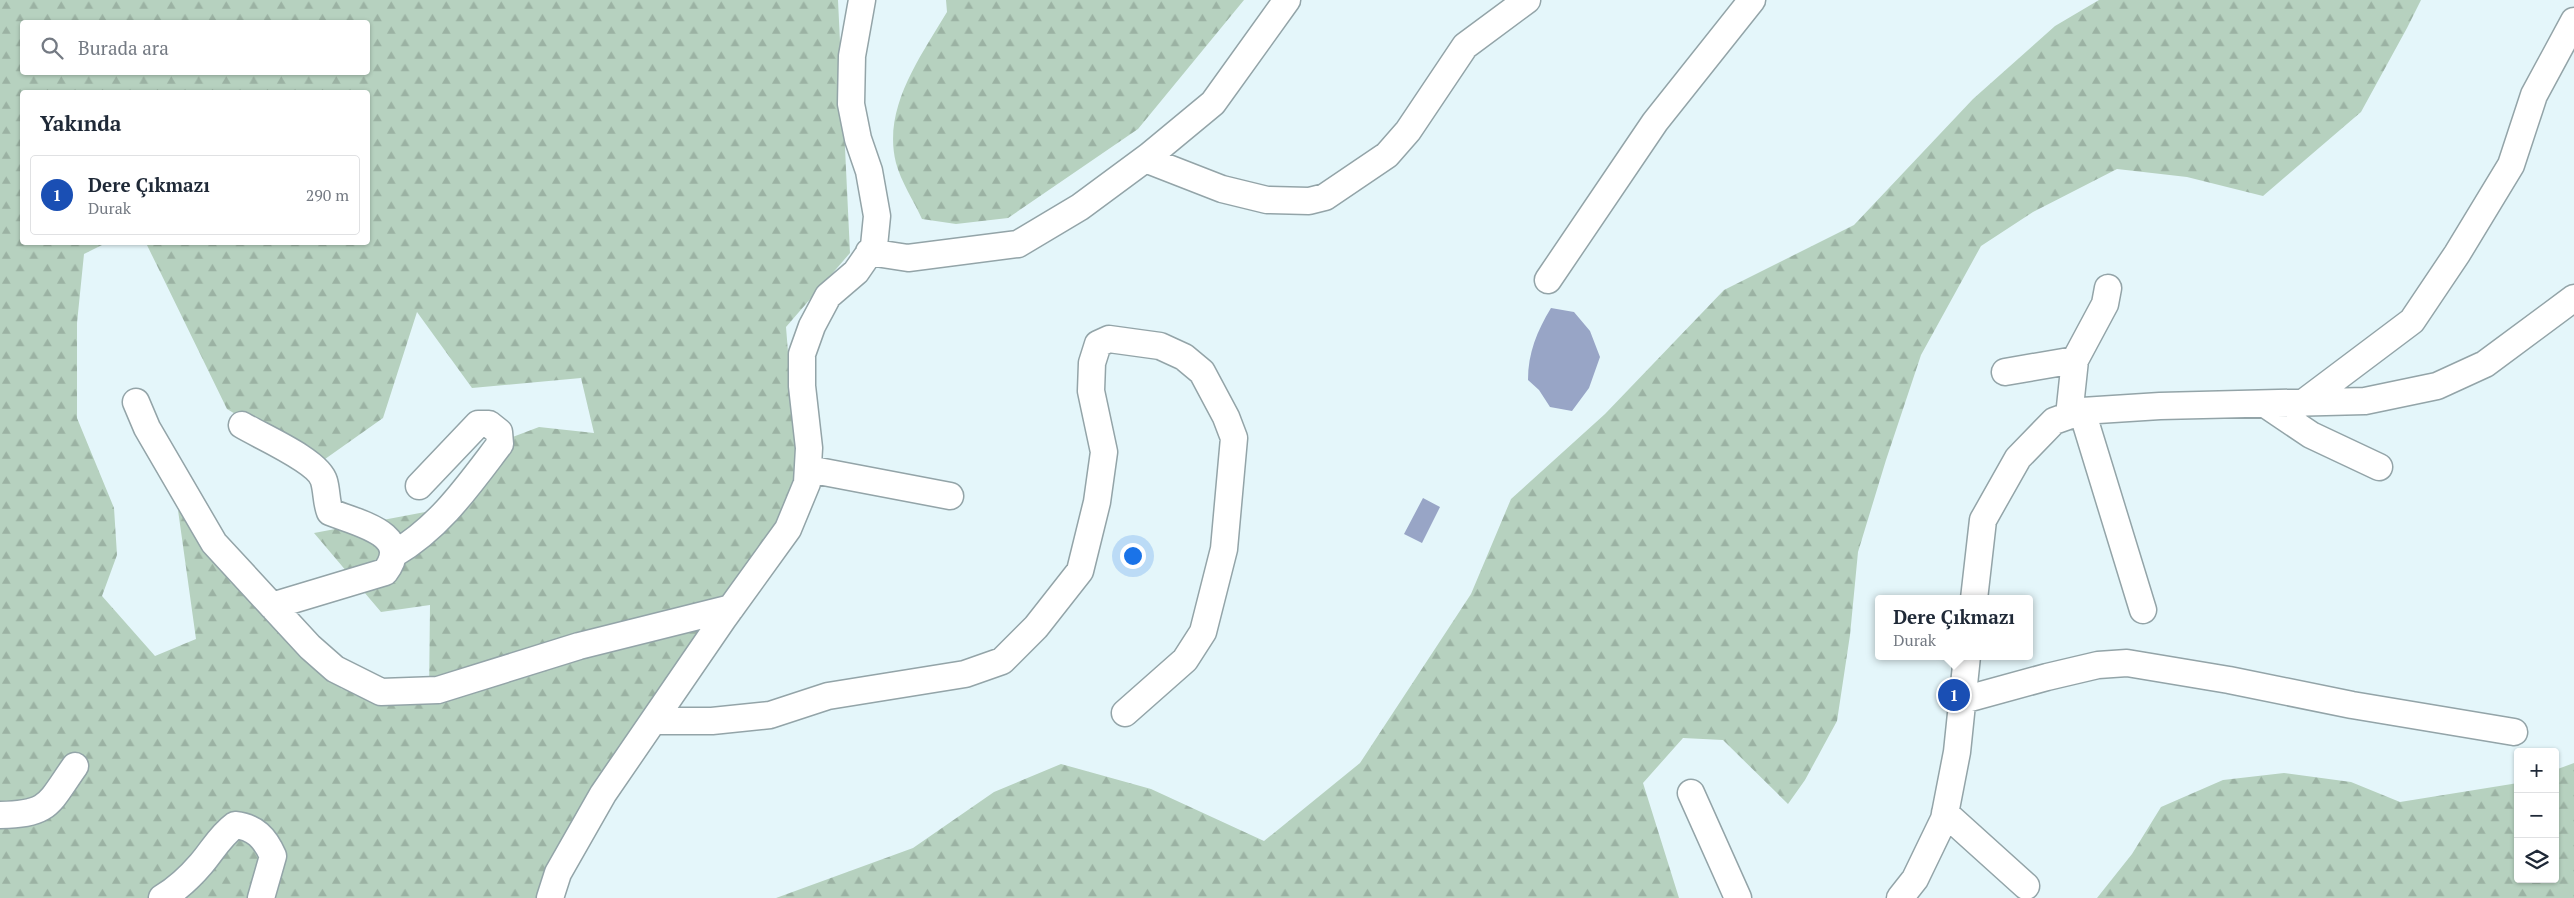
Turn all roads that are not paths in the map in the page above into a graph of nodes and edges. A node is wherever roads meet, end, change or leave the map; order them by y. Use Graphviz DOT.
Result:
graph roads {
  1 [pos="862,0"];
  2 [pos="1287,0"];
  3 [pos="1527,0"];
  4 [pos="1752,0"];
  5 [pos="2574,21"];
  6 [pos="1145,159"];
  7 [pos="869,252"];
  8 [pos="1548,280"];
  9 [pos="2108,288"];
  10 [pos="2574,298"];
  11 [pos="2075,360"];
  12 [pos="2005,372"];
  13 [pos="136,402"];
  14 [pos="2302,403"];
  15 [pos="2265,404"];
  16 [pos="2075,414"];
  17 [pos="242,426"];
  18 [pos="2379,467"];
  19 [pos="808,469"];
  20 [pos="419,486"];
  21 [pos="950,496"];
  22 [pos="394,554"];
  23 [pos="1974,595"];
  24 [pos="272,606"];
  25 [pos="731,608"];
  26 [pos="2143,610"];
  27 [pos="1967,660"];
  28 [pos="1963,700"];
  29 [pos="1125,713"];
  30 [pos="655,721"];
  31 [pos="2514,732"];
  32 [pos="75,766"];
  33 [pos="1691,793"];
  34 [pos="1945,812"];
  35 [pos="0,815"];
  36 [pos="2026,886"];
  37 [pos="162,898"];
  38 [pos="261,898"];
  39 [pos="550,898"];
  40 [pos="1738,898"];
  41 [pos="1900,898"];
  1 -- 7 [label="street"];
  2 -- 6 [label="street"];
  3 -- 6 [label="street"];
  4 -- 8 [label="street"];
  5 -- 14 [label="street"];
  6 -- 7 [label="street"];
  7 -- 19 [label="street"];
  9 -- 11 [label="street"];
  10 -- 14 [label="street"];
  11 -- 12 [label="street"];
  11 -- 16 [label="street"];
  13 -- 24 [label="street"];
  14 -- 15 [label="street"];
  15 -- 16 [label="street"];
  15 -- 18 [label="street"];
  16 -- 23 [label="street"];
  16 -- 26 [label="street"];
  17 -- 22 [label="street"];
  19 -- 21 [label="street"];
  19 -- 25 [label="street"];
  20 -- 22 [label="street"];
  22 -- 24 [label="street"];
  24 -- 25 [label="street"];
  25 -- 30 [label="street"];
  27 -- 28 [label="street"];
  28 -- 31 [label="street"];
  28 -- 34 [label="street"];
  29 -- 30 [label="street"];
  30 -- 39 [label="street"];
  32 -- 35 [label="street"];
  33 -- 40 [label="street"];
  34 -- 36 [label="street"];
  34 -- 41 [label="street"];
  37 -- 38 [label="street"];
}
